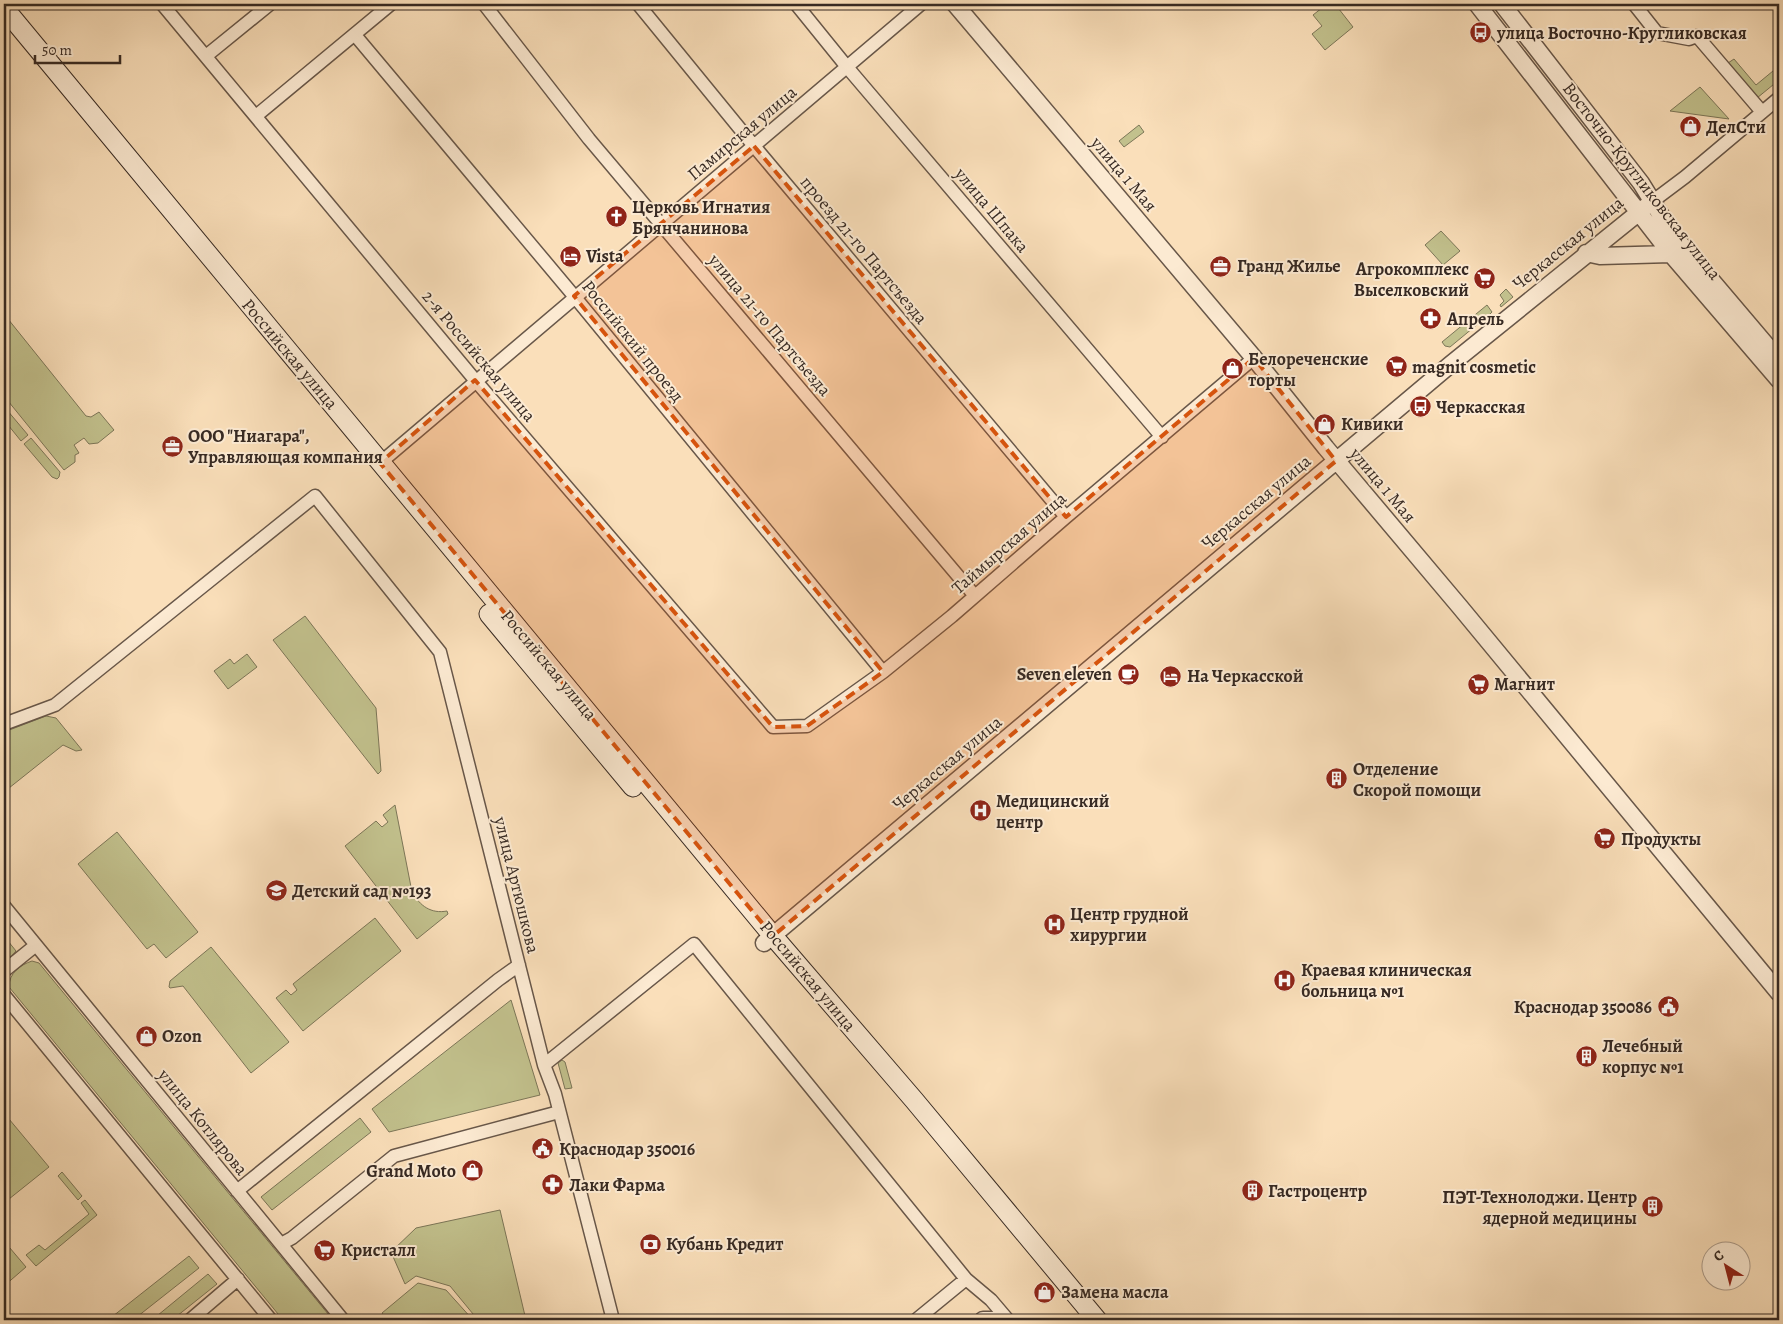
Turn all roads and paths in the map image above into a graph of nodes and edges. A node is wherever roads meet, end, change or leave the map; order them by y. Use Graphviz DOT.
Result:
graph roads {
  1 [pos="162,4"];
  2 [pos="270,4"];
  3 [pos="391,4"];
  4 [pos="484,4"];
  5 [pos="638,4"];
  6 [pos="796,4"];
  7 [pos="921,4"];
  8 [pos="955,4"];
  9 [pos="1477,4"];
  10 [pos="1502,4"];
  11 [pos="1634,4"];
  12 [pos="4,8"];
  13 [pos="4,28"];
  14 [pos="355,35"];
  15 [pos="206,56"];
  16 [pos="847,67"];
  17 [pos="1779,98"];
  18 [pos="1762,112"];
  19 [pos="256,116"];
  20 [pos="754,146"];
  21 [pos="1653,201"];
  22 [pos="1638,211"];
  23 [pos="661,225"];
  24 [pos="1586,253"];
  25 [pos="1671,254"];
  26 [pos="574,296"];
  27 [pos="1254,358"];
  28 [pos="1779,360"];
  29 [pos="476,380"];
  30 [pos="1779,380"];
  31 [pos="1162,437"];
  32 [pos="1336,461"];
  33 [pos="380,463"];
  34 [pos="1066,517"];
  35 [pos="975,596"];
  36 [pos="883,672"];
  37 [pos="4,724"];
  38 [pos="773,727"];
  39 [pos="4,906"];
  40 [pos="769,940"];
  41 [pos="36,945"];
  42 [pos="519,965"];
  43 [pos="4,971"];
  44 [pos="1779,993"];
  45 [pos="4,996"];
  46 [pos="544,1065"];
  47 [pos="559,1112"];
  48 [pos="237,1191"];
  49 [pos="280,1244"];
  50 [pos="966,1279"];
  51 [pos="238,1280"];
  52 [pos="1086,1318"];
  53 [pos="190,1320"];
  54 [pos="271,1320"];
  55 [pos="343,1320"];
  56 [pos="613,1320"];
  57 [pos="916,1320"];
  58 [pos="983,1320"];
  59 [pos="997,1320"];
  60 [pos="1008,1320"];
  1 -- 15 [label="street, 2-я Российская улица"];
  2 -- 15 [label="street"];
  3 -- 14 [label="street"];
  4 -- 23 [label="street, улица 21-го Партсъезда"];
  5 -- 20 [label="street, проезд 21-го Партсъезда"];
  6 -- 16 [label="street, улица Шпака"];
  7 -- 16 [label="street, Памирская улица"];
  8 -- 27 [label="street, улица 1 Мая"];
  9 -- 22 [label="street, Восточно-Кругликовская улица"];
  10 -- 21 [label="street, Восточно-Кругликовская улица"];
  11 -- 18 [label="street"];
  12 -- 33 [label="main road, Российская улица"];
  13 -- 40 [label="main road, Российская улица"];
  14 -- 19 [label="street"];
  14 -- 26 [label="street, Российский проезд"];
  15 -- 19 [label="street, 2-я Российская улица"];
  16 -- 20 [label="street, Памирская улица"];
  16 -- 31 [label="street, улица Шпака"];
  17 -- 18 [label="street, Черкасская улица"];
  18 -- 21 [label="street, Черкасская улица"];
  19 -- 29 [label="street, 2-я Российская улица"];
  20 -- 23 [label="street, Памирская улица"];
  20 -- 34 [label="street, проезд 21-го Партсъезда"];
  21 -- 22 [label="street, Черкасская улица"];
  21 -- 28 [label="street, Восточно-Кругликовская улица"];
  22 -- 24 [label="street, Черкасская улица"];
  22 -- 25 [label="street, Восточно-Кругликовская улица"];
  23 -- 26 [label="street, Памирская улица"];
  23 -- 35 [label="street, улица 21-го Партсъезда"];
  24 -- 25 [label="street"];
  24 -- 32 [label="street, Черкасская улица"];
  25 -- 30 [label="street, Восточно-Кругликовская улица"];
  26 -- 29 [label="street, Памирская улица"];
  26 -- 36 [label="street, Российский проезд"];
  27 -- 31 [label="street, Таймырская улица"];
  27 -- 32 [label="street, улица 1 Мая"];
  29 -- 33 [label="street, Памирская улица"];
  29 -- 38 [label="street, 2-я Российская улица"];
  31 -- 34 [label="street, Таймырская улица"];
  32 -- 40 [label="street, Черкасская улица"];
  32 -- 44 [label="street, улица 1 Мая"];
  33 -- 40 [label="main road, Российская улица"];
  34 -- 35 [label="street, Таймырская улица"];
  35 -- 36 [label="street, Таймырская улица"];
  36 -- 38 [label="street, Таймырская улица"];
  37 -- 42 [label="street, улица Артюшкова"];
  39 -- 41 [label="street, улица Котлярова"];
  40 -- 52 [label="main road, Российская улица"];
  41 -- 43 [label="street"];
  41 -- 48 [label="street, улица Котлярова"];
  42 -- 46 [label="street, улица Артюшкова"];
  42 -- 48 [label="street"];
  45 -- 51 [label="street"];
  46 -- 47 [label="street, улица Артюшкова"];
  46 -- 50 [label="street"];
  47 -- 49 [label="street"];
  47 -- 56 [label="street, улица Артюшкова"];
  48 -- 49 [label="street, улица Котлярова"];
  49 -- 55 [label="street, улица Котлярова"];
  50 -- 57 [label="street"];
  50 -- 60 [label="street"];
  51 -- 53 [label="street"];
  51 -- 54 [label="street"];
  58 -- 59 [label="street"];
}
